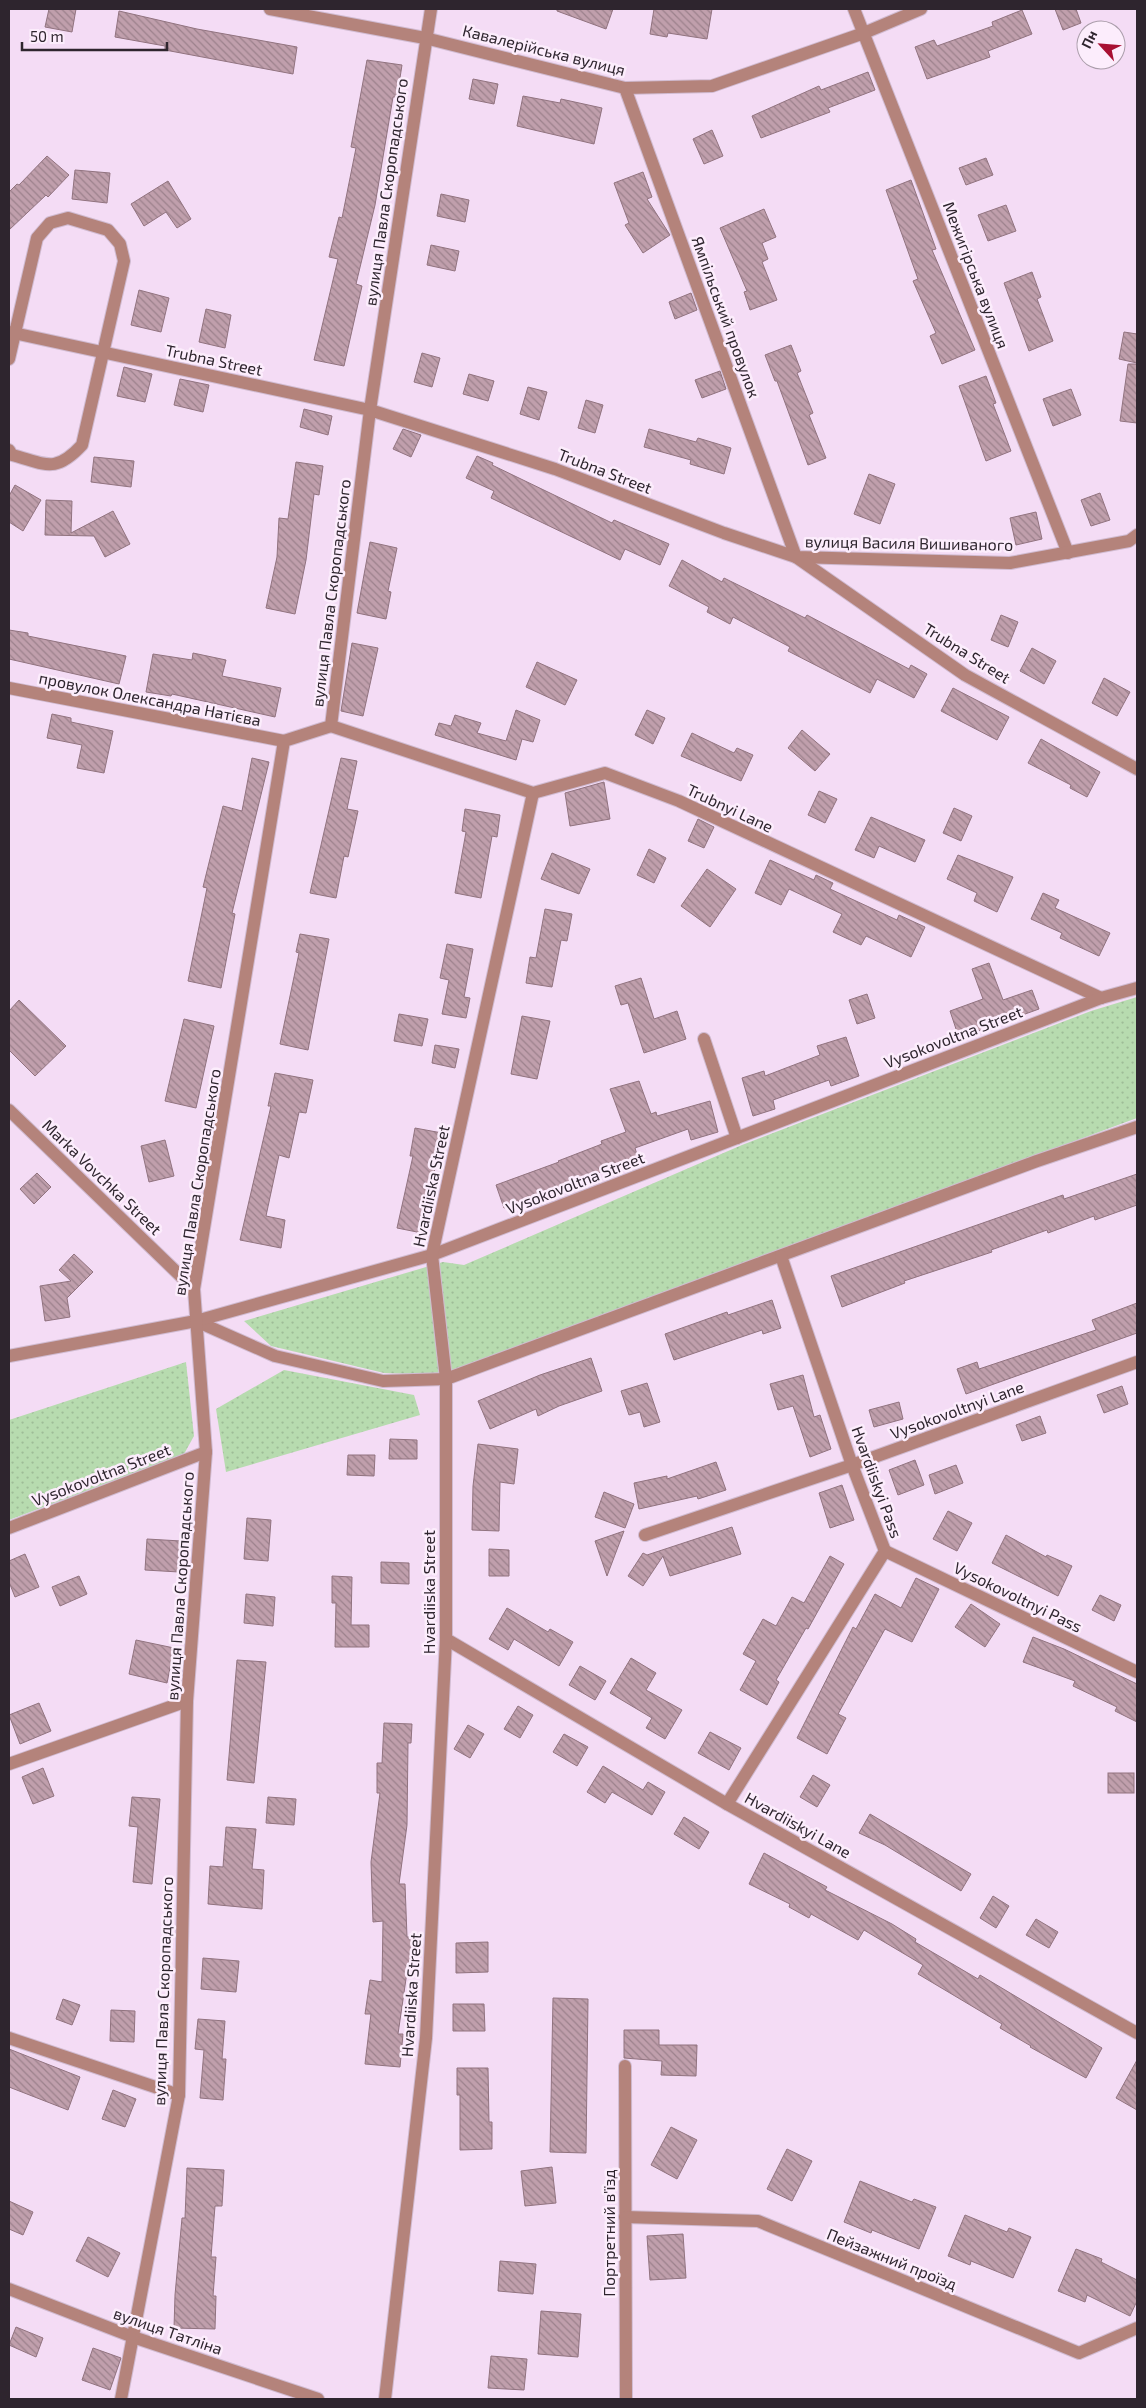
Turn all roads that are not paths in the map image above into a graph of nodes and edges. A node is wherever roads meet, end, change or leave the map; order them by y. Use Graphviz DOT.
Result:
graph roads {
  1 [pos="270,9"];
  2 [pos="431,9"];
  3 [pos="854,9"];
  4 [pos="921,9"];
  5 [pos="864,33"];
  6 [pos="425,38"];
  7 [pos="625,88"];
  8 [pos="12,332"];
  9 [pos="102,352"];
  10 [pos="9,359"];
  11 [pos="370,410"];
  12 [pos="9,450"];
  13 [pos="1137,535"];
  14 [pos="1068,553"];
  15 [pos="796,557"];
  16 [pos="9,688"];
  17 [pos="331,726"];
  18 [pos="284,741"];
  19 [pos="1137,769"];
  20 [pos="532,793"];
  21 [pos="1137,988"];
  22 [pos="1101,998"];
  23 [pos="704,1039"];
  24 [pos="9,1110"];
  25 [pos="1137,1127"];
  26 [pos="737,1138"];
  27 [pos="432,1255"];
  28 [pos="781,1256"];
  29 [pos="194,1289"];
  30 [pos="196,1322"];
  31 [pos="9,1356"];
  32 [pos="1137,1362"];
  33 [pos="446,1379"];
  34 [pos="206,1452"];
  35 [pos="852,1465"];
  36 [pos="9,1528"];
  37 [pos="645,1535"];
  38 [pos="885,1552"];
  39 [pos="446,1638"];
  40 [pos="1137,1672"];
  41 [pos="187,1701"];
  42 [pos="9,1764"];
  43 [pos="727,1804"];
  44 [pos="1137,2033"];
  45 [pos="9,2038"];
  46 [pos="625,2066"];
  47 [pos="179,2095"];
  48 [pos="625,2217"];
  49 [pos="9,2289"];
  50 [pos="1137,2328"];
  51 [pos="133,2337"];
  52 [pos="121,2399"];
  53 [pos="318,2399"];
  54 [pos="385,2399"];
  55 [pos="626,2399"];
  1 -- 6 [label="street, Кавалерійська вулиця"];
  2 -- 6 [label="street, вулиця Павла Скоропадського"];
  3 -- 5 [label="street, Межигірська вулиця"];
  4 -- 5 [label="street, Кавалерійська вулиця"];
  5 -- 7 [label="street, Кавалерійська вулиця"];
  5 -- 14 [label="street, Межигірська вулиця"];
  6 -- 7 [label="street, Кавалерійська вулиця"];
  6 -- 11 [label="street, вулиця Павла Скоропадського"];
  7 -- 15 [label="street, Ямпільський провулок"];
  8 -- 9 [label="street, Trubna Street"];
  8 -- 9 [label="street"];
  8 -- 10 [label="street"];
  9 -- 11 [label="street, Trubna Street"];
  9 -- 12 [label="street"];
  11 -- 15 [label="street, Trubna Street"];
  11 -- 17 [label="street, вулиця Павла Скоропадського"];
  13 -- 14 [label="street, вулиця Василя Вишиваного"];
  14 -- 15 [label="street, вулиця Василя Вишиваного"];
  15 -- 19 [label="street, Trubna Street"];
  16 -- 18 [label="street, провулок Олександра Натієва"];
  17 -- 18 [label="street, вулиця Павла Скоропадського"];
  17 -- 20 [label="street"];
  18 -- 29 [label="street, вулиця Павла Скоропадського"];
  20 -- 22 [label="street, Trubnyi Lane"];
  20 -- 27 [label="street, Hvardiiska Street"];
  21 -- 22 [label="street, Vysokovoltna Street"];
  22 -- 26 [label="street, Vysokovoltna Street"];
  23 -- 26 [label="street"];
  24 -- 29 [label="street, Marka Vovchka Street"];
  25 -- 28 [label="street"];
  26 -- 27 [label="street, Vysokovoltna Street"];
  27 -- 30 [label="street, Vysokovoltna Street"];
  27 -- 33 [label="street, Hvardiiska Street"];
  28 -- 33 [label="street"];
  28 -- 35 [label="street, Hvardiiskyi Pass"];
  29 -- 30 [label="street, вулиця Павла Скоропадського"];
  30 -- 31 [label="street, Vysokovoltna Street"];
  30 -- 33 [label="street"];
  30 -- 34 [label="street, вулиця Павла Скоропадського"];
  32 -- 35 [label="street, Vysokovoltnyi Lane"];
  33 -- 39 [label="street, Hvardiiska Street"];
  34 -- 36 [label="street, Vysokovoltna Street"];
  34 -- 41 [label="street, вулиця Павла Скоропадського"];
  35 -- 37 [label="street, Vysokovoltnyi Lane"];
  35 -- 38 [label="street, Hvardiiskyi Pass"];
  38 -- 40 [label="street, Vysokovoltnyi Pass"];
  38 -- 43 [label="street, Hvardiiskyi Pass"];
  39 -- 43 [label="street, Hvardiiskyi Lane"];
  39 -- 54 [label="street, Hvardiiska Street"];
  41 -- 42 [label="street"];
  41 -- 47 [label="street, вулиця Павла Скоропадського"];
  43 -- 44 [label="street, Hvardiiskyi Lane"];
  45 -- 47 [label="street"];
  46 -- 48 [label="street, Портретний в'їзд"];
  47 -- 51 [label="street, вулиця Павла Скоропадського"];
  48 -- 50 [label="street, Пейзажний проїзд"];
  48 -- 55 [label="street, Портретний в'їзд"];
  49 -- 51 [label="street, вулиця Татліна"];
  51 -- 52 [label="street, вулиця Павла Скоропадського"];
  51 -- 53 [label="street, вулиця Татліна"];
}
